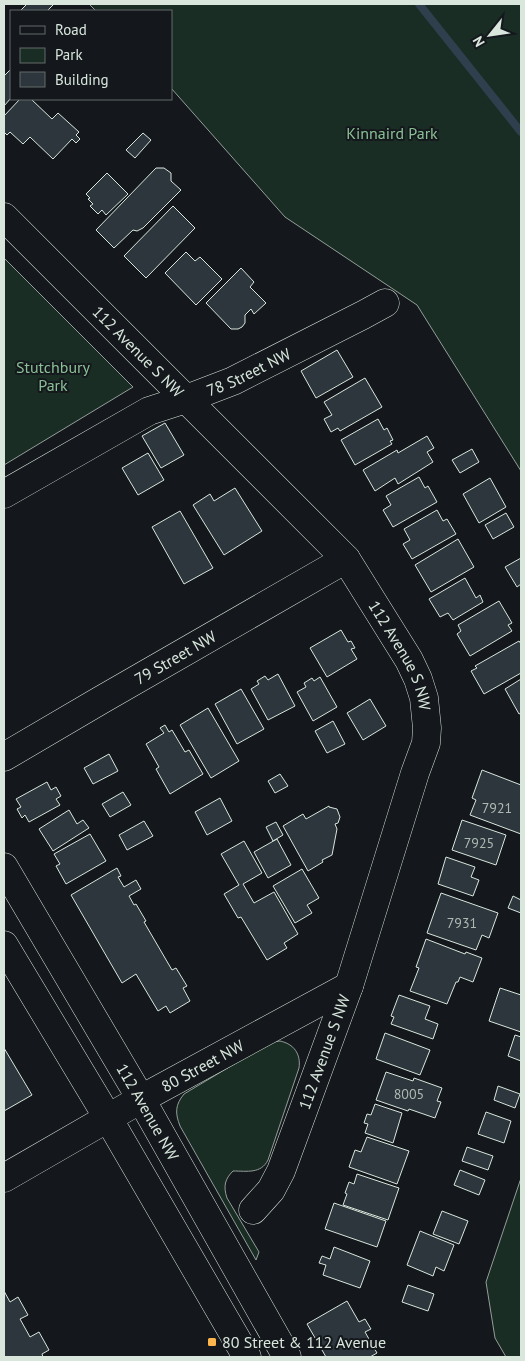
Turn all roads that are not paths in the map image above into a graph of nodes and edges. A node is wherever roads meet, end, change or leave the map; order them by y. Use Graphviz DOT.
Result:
graph roads {
  1 [pos="4,217"];
  2 [pos="384,303"];
  3 [pos="186,399"];
  4 [pos="4,494"];
  5 [pos="346,559"];
  6 [pos="4,757"];
  7 [pos="4,867"];
  8 [pos="4,944"];
  9 [pos="349,986"];
  10 [pos="141,1099"];
  11 [pos="108,1118"];
  12 [pos="4,1178"];
  13 [pos="253,1210"];
  14 [pos="247,1357"];
  15 [pos="288,1357"];
  1 -- 3 [label="street, 112 Avenue S NW"];
  2 -- 3 [label="street, 78 Street NW"];
  3 -- 4 [label="street, 78 Street NW"];
  3 -- 5 [label="street, 112 Avenue S NW"];
  5 -- 6 [label="street, 79 Street NW"];
  5 -- 9 [label="street, 112 Avenue S NW"];
  7 -- 10 [label="street, 112 Avenue NW"];
  8 -- 11 [label="street"];
  9 -- 10 [label="street, 80 Street NW"];
  9 -- 13 [label="street, 112 Avenue S NW"];
  10 -- 11 [label="street, 80 Street NW"];
  10 -- 15 [label="street, 112 Avenue NW"];
  11 -- 12 [label="street, 80 Street NW"];
  11 -- 14 [label="street"];
}
